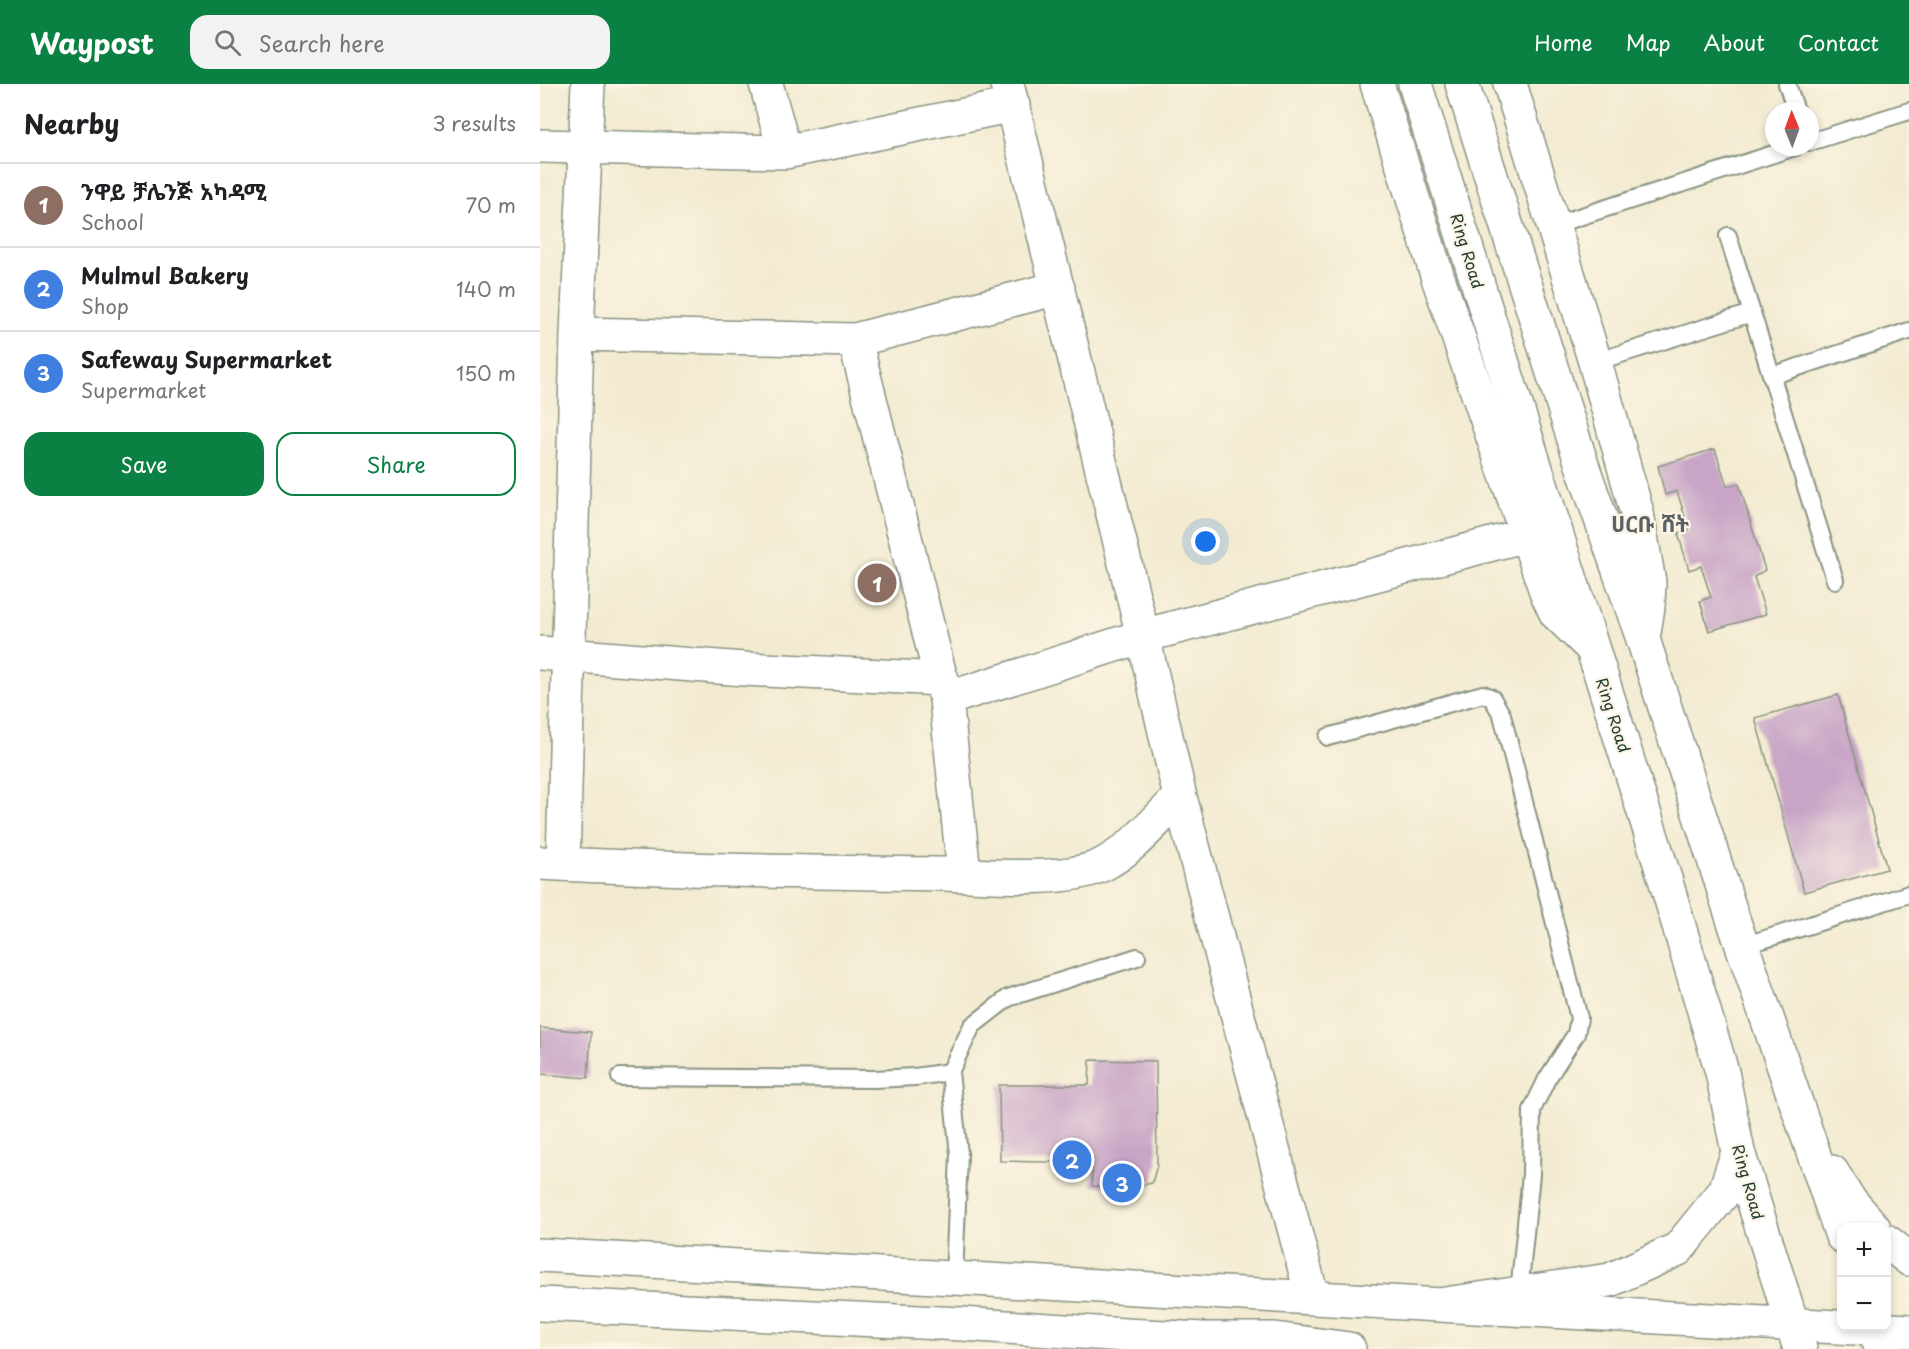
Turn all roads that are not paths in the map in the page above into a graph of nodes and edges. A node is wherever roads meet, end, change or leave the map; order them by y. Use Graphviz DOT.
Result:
graph roads {
  1 [pos="588,84"];
  2 [pos="766,84"];
  3 [pos="1377,84"];
  4 [pos="1414,84"];
  5 [pos="1462,84"];
  6 [pos="1510,84"];
  7 [pos="1787,84"];
  8 [pos="1010,95"];
  9 [pos="1793,102"];
  10 [pos="1909,111"];
  11 [pos="1819,139"];
  12 [pos="540,146"];
  13 [pos="585,148"];
  14 [pos="785,152"];
  15 [pos="1767,156"];
  16 [pos="1554,225"];
  17 [pos="1728,236"];
  18 [pos="1058,288"];
  19 [pos="1752,313"];
  20 [pos="1909,331"];
  21 [pos="577,334"];
  22 [pos="855,340"];
  23 [pos="1595,362"];
  24 [pos="1771,376"];
  25 [pos="1526,535"];
  26 [pos="1835,579"];
  27 [pos="1143,636"];
  28 [pos="1643,639"];
  29 [pos="1592,647"];
  30 [pos="555,654"];
  31 [pos="944,689"];
  32 [pos="1328,737"];
  33 [pos="1180,796"];
  34 [pos="552,863"];
  35 [pos="964,874"];
  36 [pos="1909,894"];
  37 [pos="1743,946"];
  38 [pos="1137,957"];
  39 [pos="950,1072"];
  40 [pos="620,1077"];
  41 [pos="1805,1124"];
  42 [pos="1738,1152"];
  43 [pos="1838,1223"];
  44 [pos="1870,1223"];
  45 [pos="1891,1247"];
  46 [pos="540,1255"];
  47 [pos="1909,1259"];
  48 [pos="954,1278"];
  49 [pos="1520,1293"];
  50 [pos="1312,1296"];
  51 [pos="540,1304"];
  52 [pos="1445,1304"];
  53 [pos="1909,1331"];
  54 [pos="1875,1335"];
  55 [pos="1796,1337"];
  56 [pos="1349,1349"];
  1 -- 13 [label="main road"];
  2 -- 14 [label="main road"];
  3 -- 25 [label="main road"];
  4 -- 29 [label="main road, Ring Road"];
  5 -- 28 [label="main road"];
  6 -- 16 [label="main road"];
  7 -- 9 [label="lane"];
  8 -- 14 [label="main road"];
  8 -- 18 [label="main road"];
  10 -- 11 [label="lane"];
  12 -- 13 [label="main road"];
  13 -- 14 [label="main road"];
  13 -- 21 [label="main road"];
  15 -- 16 [label="lane"];
  16 -- 23 [label="main road"];
  17 -- 19 [label="lane"];
  18 -- 22 [label="main road"];
  18 -- 27 [label="main road"];
  19 -- 23 [label="lane"];
  19 -- 24 [label="lane"];
  20 -- 24 [label="lane"];
  21 -- 22 [label="main road"];
  21 -- 30 [label="main road"];
  22 -- 31 [label="main road"];
  23 -- 28 [label="main road"];
  24 -- 26 [label="lane"];
  25 -- 27 [label="main road"];
  25 -- 29 [label="main road"];
  27 -- 31 [label="main road"];
  27 -- 33 [label="main road"];
  28 -- 37 [label="main road"];
  29 -- 42 [label="main road, Ring Road"];
  30 -- 31 [label="main road"];
  30 -- 34 [label="main road"];
  31 -- 35 [label="main road"];
  32 -- 49 [label="lane"];
  33 -- 35 [label="main road"];
  33 -- 50 [label="main road"];
  34 -- 35 [label="main road"];
  36 -- 37 [label="lane"];
  37 -- 41 [label="main road"];
  38 -- 39 [label="lane"];
  39 -- 40 [label="lane"];
  39 -- 48 [label="lane"];
  41 -- 43 [label="main road"];
  41 -- 44 [label="main road"];
  42 -- 49 [label="main road"];
  42 -- 55 [label="main road, Ring Road"];
  45 -- 47 [label="main road"];
  46 -- 48 [label="main road"];
  48 -- 50 [label="main road"];
  49 -- 52 [label="main road"];
  50 -- 52 [label="main road"];
  51 -- 56 [label="main road"];
  52 -- 55 [label="main road"];
  53 -- 54 [label="main road"];
  54 -- 55 [label="main road"];
}
